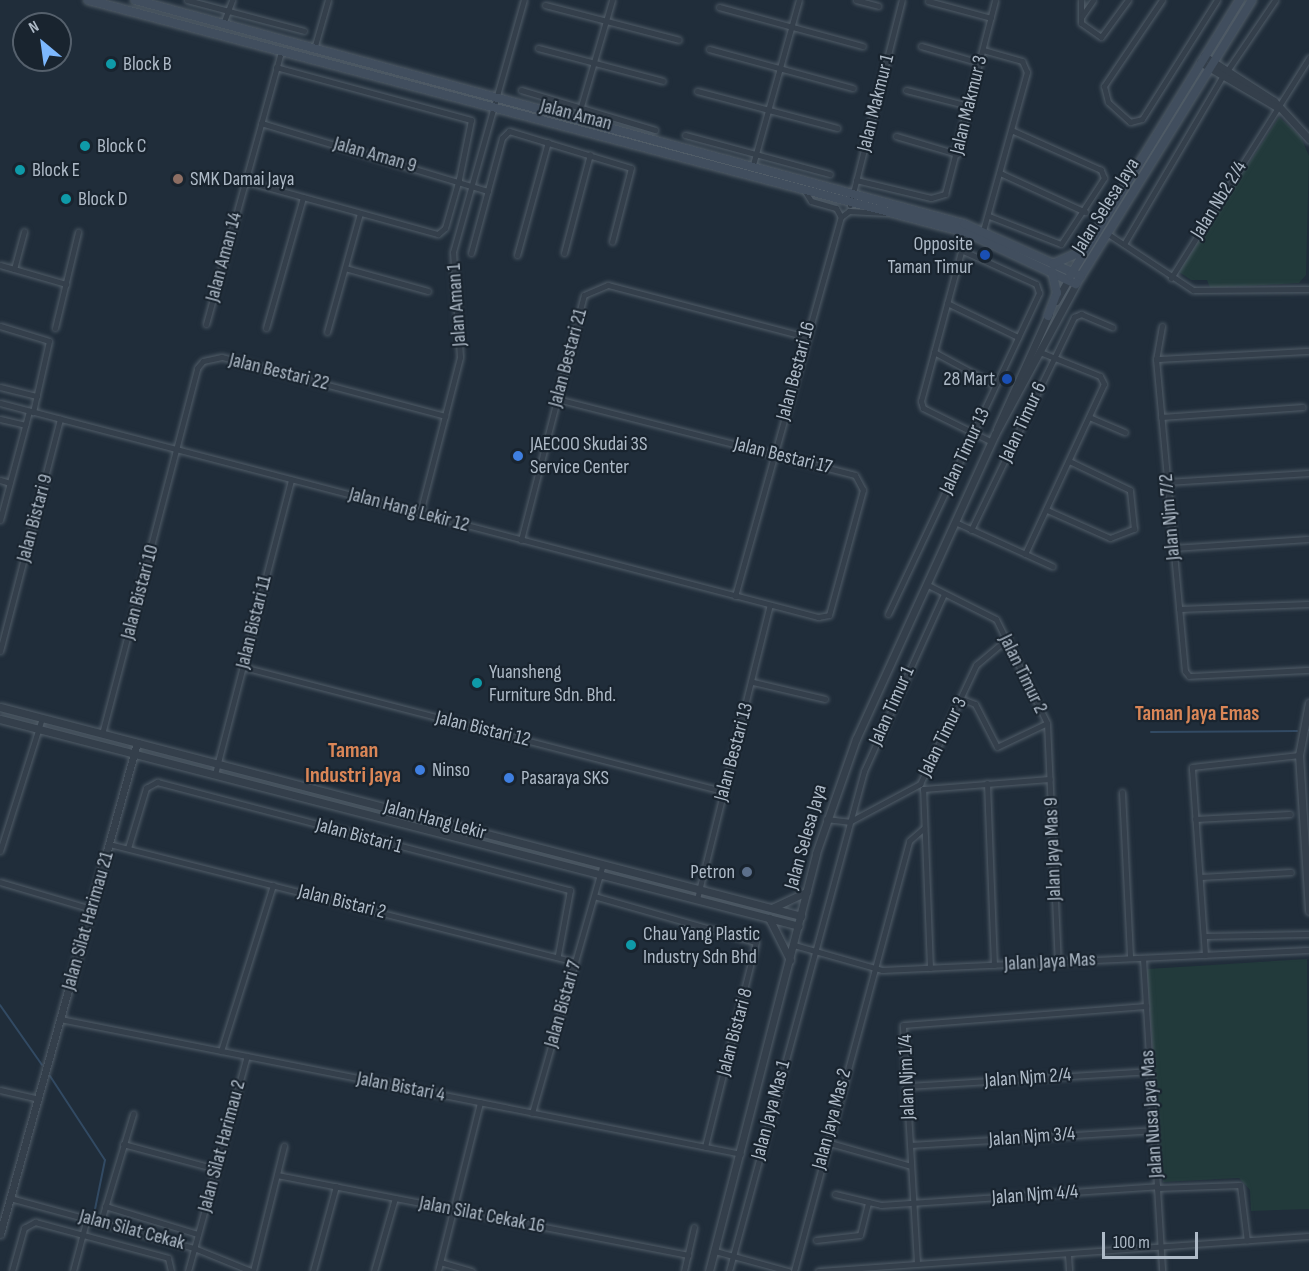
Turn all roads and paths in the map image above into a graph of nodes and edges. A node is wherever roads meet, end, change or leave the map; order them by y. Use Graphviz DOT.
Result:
graph roads {
  1 [pos="88,0"];
  2 [pos="135,0"];
  3 [pos="187,0"];
  4 [pos="232,0"];
  5 [pos="328,0"];
  6 [pos="524,0"];
  7 [pos="612,0"];
  8 [pos="799,0"];
  9 [pos="856,0"];
  10 [pos="902,0"];
  11 [pos="995,0"];
  12 [pos="1081,0"];
  13 [pos="1093,0"];
  14 [pos="1128,0"];
  15 [pos="1162,0"];
  16 [pos="1217,0"];
  17 [pos="1240,0"];
  18 [pos="1252,0"];
  19 [pos="1275,0"];
  20 [pos="928,1"];
  21 [pos="545,5"];
  22 [pos="878,6"];
  23 [pos="719,7"];
  24 [pos="228,11"];
  25 [pos="991,18"];
  26 [pos="1081,18"];
  27 [pos="606,21"];
  28 [pos="224,24"];
  29 [pos="791,26"];
  30 [pos="304,31"];
  31 [pos="679,40"];
  32 [pos="863,46"];
  33 [pos="921,46"];
  34 [pos="538,48"];
  35 [pos="314,49"];
  36 [pos="709,50"];
  37 [pos="983,50"];
  38 [pos="281,52"];
  39 [pos="1309,58"];
  40 [pos="1202,59"];
  41 [pos="593,63"];
  42 [pos="980,63"];
  43 [pos="1212,65"];
  44 [pos="276,67"];
  45 [pos="779,68"];
  46 [pos="1225,74"];
  47 [pos="663,81"];
  48 [pos="853,88"];
  49 [pos="521,90"];
  50 [pos="906,90"];
  51 [pos="697,91"];
  52 [pos="498,99"];
  53 [pos="969,106"];
  54 [pos="1277,107"];
  55 [pos="580,108"];
  56 [pos="494,110"];
  57 [pos="766,110"];
  58 [pos="577,120"];
  59 [pos="261,123"];
  60 [pos="837,128"];
  61 [pos="655,130"];
  62 [pos="1011,130"];
  63 [pos="685,135"];
  64 [pos="896,136"];
  65 [pos="1309,139"];
  66 [pos="548,142"];
  67 [pos="957,153"];
  68 [pos="590,154"];
  69 [pos="756,154"];
  70 [pos="752,168"];
  71 [pos="1000,173"];
  72 [pos="830,174"];
  73 [pos="459,179"];
  74 [pos="856,180"];
  75 [pos="245,182"];
  76 [pos="473,183"];
  77 [pos="488,191"];
  78 [pos="806,194"];
  79 [pos="852,195"];
  80 [pos="303,198"];
  81 [pos="850,205"];
  82 [pos="1085,212"];
  83 [pos="360,213"];
  84 [pos="886,213"];
  85 [pos="989,216"];
  86 [pos="841,217"];
  87 [pos="1102,226"];
  88 [pos="24,231"];
  89 [pos="983,231"];
  90 [pos="78,232"];
  91 [pos="966,233"];
  92 [pos="1108,234"];
  93 [pos="612,242"];
  94 [pos="1124,244"];
  95 [pos="961,250"];
  96 [pos="471,253"];
  97 [pos="564,253"];
  98 [pos="517,255"];
  99 [pos="0,265"];
  100 [pos="345,268"];
  101 [pos="1052,268"];
  102 [pos="14,269"];
  103 [pos="1070,276"];
  104 [pos="1171,278"];
  105 [pos="1079,280"];
  106 [pos="66,284"];
  107 [pos="1309,289"];
  108 [pos="428,291"];
  109 [pos="947,303"];
  110 [pos="1048,316"];
  111 [pos="206,324"];
  112 [pos="0,326"];
  113 [pos="1162,326"];
  114 [pos="1112,327"];
  115 [pos="55,328"];
  116 [pos="266,328"];
  117 [pos="327,332"];
  118 [pos="806,337"];
  119 [pos="1018,337"];
  120 [pos="1040,351"];
  121 [pos="1309,351"];
  122 [pos="934,352"];
  123 [pos="1053,357"];
  124 [pos="1156,359"];
  125 [pos="995,386"];
  126 [pos="0,387"];
  127 [pos="38,396"];
  128 [pos="557,399"];
  129 [pos="0,403"];
  130 [pos="1303,407"];
  131 [pos="31,412"];
  132 [pos="445,416"];
  133 [pos="1089,417"];
  134 [pos="1161,417"];
  135 [pos="0,419"];
  136 [pos="60,419"];
  137 [pos="25,425"];
  138 [pos="1125,432"];
  139 [pos="974,433"];
  140 [pos="995,434"];
  141 [pos="992,442"];
  142 [pos="177,450"];
  143 [pos="774,454"];
  144 [pos="1069,460"];
  145 [pos="1309,473"];
  146 [pos="0,480"];
  147 [pos="291,480"];
  148 [pos="1167,482"];
  149 [pos="10,483"];
  150 [pos="1047,510"];
  151 [pos="420,513"];
  152 [pos="0,520"];
  153 [pos="955,522"];
  154 [pos="971,530"];
  155 [pos="1308,538"];
  156 [pos="520,540"];
  157 [pos="1173,548"];
  158 [pos="1025,554"];
  159 [pos="1052,566"];
  160 [pos="926,584"];
  161 [pos="944,594"];
  162 [pos="735,596"];
  163 [pos="1309,604"];
  164 [pos="770,605"];
  165 [pos="1179,609"];
  166 [pos="888,614"];
  167 [pos="818,617"];
  168 [pos="1008,638"];
  169 [pos="0,651"];
  170 [pos="243,667"];
  171 [pos="1309,670"];
  172 [pos="753,682"];
  173 [pos="825,699"];
  174 [pos="962,699"];
  175 [pos="1309,704"];
  176 [pos="0,707"];
  177 [pos="42,718"];
  178 [pos="0,719"];
  179 [pos="1307,721"];
  180 [pos="1047,723"];
  181 [pos="38,729"];
  182 [pos="102,734"];
  183 [pos="1048,736"];
  184 [pos="137,743"];
  185 [pos="134,753"];
  186 [pos="1299,755"];
  187 [pos="218,764"];
  188 [pos="1300,765"];
  189 [pos="1309,765"];
  190 [pos="215,774"];
  191 [pos="1050,779"];
  192 [pos="987,783"];
  193 [pos="724,790"];
  194 [pos="1122,792"];
  195 [pos="1290,814"];
  196 [pos="826,819"];
  197 [pos="1195,819"];
  198 [pos="849,822"];
  199 [pos="924,828"];
  200 [pos="109,844"];
  201 [pos="128,848"];
  202 [pos="0,851"];
  203 [pos="603,864"];
  204 [pos="1291,872"];
  205 [pos="600,874"];
  206 [pos="1200,877"];
  207 [pos="0,882"];
  208 [pos="273,885"];
  209 [pos="699,889"];
  210 [pos="1308,889"];
  211 [pos="807,892"];
  212 [pos="594,896"];
  213 [pos="697,899"];
  214 [pos="772,908"];
  215 [pos="91,909"];
  216 [pos="1309,911"];
  217 [pos="801,916"];
  218 [pos="769,918"];
  219 [pos="799,926"];
  220 [pos="1309,934"];
  221 [pos="1204,936"];
  222 [pos="794,945"];
  223 [pos="813,950"];
  224 [pos="1309,950"];
  225 [pos="558,955"];
  226 [pos="1205,955"];
  227 [pos="1130,958"];
  228 [pos="1143,958"];
  229 [pos="790,960"];
  230 [pos="575,962"];
  231 [pos="1058,962"];
  232 [pos="994,965"];
  233 [pos="872,968"];
  234 [pos="930,968"];
  235 [pos="1146,1006"];
  236 [pos="60,1019"];
  237 [pos="221,1051"];
  238 [pos="247,1056"];
  239 [pos="1150,1071"];
  240 [pos="906,1086"];
  241 [pos="0,1090"];
  242 [pos="38,1099"];
  243 [pos="480,1102"];
  244 [pos="532,1113"];
  245 [pos="133,1114"];
  246 [pos="1153,1130"];
  247 [pos="826,1142"];
  248 [pos="123,1144"];
  249 [pos="910,1145"];
  250 [pos="284,1146"];
  251 [pos="705,1147"];
  252 [pos="741,1154"];
  253 [pos="911,1166"];
  254 [pos="216,1169"];
  255 [pos="277,1175"];
  256 [pos="336,1186"];
  257 [pos="1157,1187"];
  258 [pos="835,1194"];
  259 [pos="10,1198"];
  260 [pos="395,1198"];
  261 [pos="868,1202"];
  262 [pos="913,1203"];
  263 [pos="105,1206"];
  264 [pos="452,1209"];
  265 [pos="87,1218"];
  266 [pos="101,1221"];
  267 [pos="694,1227"];
  268 [pos="198,1233"];
  269 [pos="0,1234"];
  270 [pos="83,1235"];
  271 [pos="1309,1236"];
  272 [pos="816,1240"];
  273 [pos="1247,1241"];
  274 [pos="194,1248"];
  275 [pos="1161,1248"];
  276 [pos="715,1251"];
  277 [pos="688,1255"];
  278 [pos="733,1255"];
  279 [pos="1068,1255"];
  280 [pos="440,1262"];
  281 [pos="917,1263"];
  282 [pos="888,1269"];
  283 [pos="12,1271"];
  284 [pos="73,1271"];
  285 [pos="171,1271"];
  286 [pos="188,1271"];
  287 [pos="252,1271"];
  288 [pos="313,1271"];
  289 [pos="374,1271"];
  290 [pos="438,1271"];
  291 [pos="472,1271"];
  292 [pos="684,1271"];
  293 [pos="709,1271"];
  294 [pos="729,1271"];
  295 [pos="786,1271"];
  296 [pos="794,1271"];
  297 [pos="818,1271"];
  298 [pos="1069,1271"];
  299 [pos="1162,1271"];
  1 -- 38 [label="main road, Jalan Aman"];
  2 -- 28 [label="main road, Jalan Aman"];
  3 -- 24 [label="street"];
  4 -- 24 [label="street"];
  5 -- 35 [label="street"];
  6 -- 52 [label="street, Jalan Aman 1"];
  7 -- 27 [label="street"];
  8 -- 29 [label="street"];
  9 -- 22 [label="street"];
  10 -- 74 [label="street, Jalan Makmur 1"];
  11 -- 25 [label="street, Jalan Makmur 3"];
  12 -- 26 [label="street"];
  13 -- 26 [label="street"];
  14 -- 26 [label="street"];
  15 -- 16 [label="street"];
  17 -- 40 [label="main road, Jalan Selesa Jaya"];
  18 -- 43 [label="main road, Jalan Selesa Jaya"];
  19 -- 46 [label="street"];
  20 -- 25 [label="street"];
  21 -- 27 [label="street"];
  23 -- 29 [label="street"];
  24 -- 28 [label="street"];
  24 -- 30 [label="street"];
  25 -- 37 [label="street, Jalan Makmur 3"];
  27 -- 31 [label="street"];
  27 -- 41 [label="street"];
  28 -- 35 [label="main road, Jalan Aman"];
  29 -- 32 [label="street"];
  29 -- 45 [label="street"];
  33 -- 42 [label="street"];
  34 -- 41 [label="street"];
  35 -- 52 [label="main road, Jalan Aman"];
  36 -- 45 [label="street"];
  37 -- 42 [label="street, Jalan Makmur 3"];
  37 -- 62 [label="street"];
  38 -- 44 [label="street, Jalan Aman 14"];
  38 -- 56 [label="main road, Jalan Aman"];
  39 -- 54 [label="street, Jalan Nb2 2/4"];
  40 -- 43 [label="street"];
  40 -- 87 [label="main road, Jalan Selesa Jaya"];
  41 -- 47 [label="street"];
  41 -- 55 [label="street"];
  42 -- 53 [label="street, Jalan Makmur 3"];
  43 -- 46 [label="street"];
  43 -- 92 [label="main road, Jalan Selesa Jaya"];
  44 -- 59 [label="street, Jalan Aman 14"];
  44 -- 73 [label="street"];
  45 -- 48 [label="street"];
  45 -- 57 [label="street"];
  46 -- 54 [label="street"];
  46 -- 94 [label="street"];
  49 -- 55 [label="street"];
  50 -- 53 [label="street"];
  51 -- 57 [label="street"];
  52 -- 56 [label="street, Jalan Aman 1"];
  52 -- 58 [label="main road, Jalan Aman"];
  53 -- 67 [label="street, Jalan Makmur 3"];
  54 -- 65 [label="street"];
  54 -- 104 [label="street, Jalan Nb2 2/4"];
  55 -- 58 [label="street"];
  55 -- 61 [label="street"];
  56 -- 76 [label="street, Jalan Aman 1"];
  56 -- 78 [label="main road, Jalan Aman"];
  57 -- 60 [label="street"];
  57 -- 69 [label="street"];
  58 -- 70 [label="main road, Jalan Aman"];
  59 -- 73 [label="street, Jalan Aman 9"];
  59 -- 75 [label="street, Jalan Aman 14"];
  62 -- 71 [label="street"];
  62 -- 82 [label="street"];
  63 -- 69 [label="street"];
  64 -- 67 [label="street"];
  66 -- 68 [label="street"];
  66 -- 77 [label="street"];
  66 -- 98 [label="street"];
  67 -- 74 [label="street, Jalan Makmur 3"];
  68 -- 93 [label="street"];
  68 -- 97 [label="street"];
  69 -- 70 [label="street"];
  69 -- 72 [label="street"];
  70 -- 79 [label="main road, Jalan Aman"];
  71 -- 82 [label="street"];
  71 -- 85 [label="street"];
  73 -- 76 [label="street, Jalan Aman 9"];
  73 -- 83 [label="street"];
  74 -- 79 [label="street, Jalan Makmur 1"];
  75 -- 80 [label="street"];
  75 -- 111 [label="street, Jalan Aman 14"];
  76 -- 77 [label="street, Jalan Aman 9"];
  76 -- 132 [label="street, Jalan Aman 1"];
  77 -- 96 [label="street"];
  78 -- 81 [label="main road, Jalan Aman"];
  78 -- 86 [label="street"];
  79 -- 81 [label="street, Jalan Makmur 1"];
  79 -- 89 [label="main road, Jalan Aman"];
  80 -- 83 [label="street"];
  80 -- 116 [label="street"];
  81 -- 84 [label="main road, Jalan Aman"];
  82 -- 85 [label="street"];
  83 -- 100 [label="street"];
  84 -- 86 [label="street"];
  84 -- 91 [label="main road, Jalan Aman"];
  85 -- 89 [label="street"];
  86 -- 118 [label="street, Jalan Bestari 16"];
  87 -- 101 [label="main road"];
  87 -- 103 [label="main road, Jalan Selesa Jaya"];
  88 -- 102 [label="street"];
  89 -- 101 [label="main road, Jalan Aman"];
  90 -- 106 [label="street"];
  91 -- 95 [label="street"];
  91 -- 101 [label="main road, Jalan Aman"];
  92 -- 94 [label="street"];
  92 -- 105 [label="main road, Jalan Selesa Jaya"];
  94 -- 104 [label="street"];
  95 -- 109 [label="street"];
  95 -- 119 [label="street, Jalan Timur 13"];
  99 -- 102 [label="street"];
  100 -- 108 [label="street"];
  100 -- 117 [label="street"];
  101 -- 103 [label="main road"];
  101 -- 110 [label="main road"];
  102 -- 106 [label="street"];
  103 -- 105 [label="main road"];
  103 -- 110 [label="street, Jalan Selesa Jaya"];
  104 -- 107 [label="street"];
  105 -- 120 [label="street, Jalan Selesa Jaya"];
  106 -- 115 [label="street"];
  109 -- 119 [label="street"];
  109 -- 122 [label="street"];
  110 -- 140 [label="street, Jalan Selesa Jaya"];
  112 -- 127 [label="street"];
  113 -- 124 [label="street, Jalan Njm 7/2"];
  114 -- 123 [label="street, Jalan Timur 6"];
  118 -- 128 [label="street, Jalan Bestari 21"];
  118 -- 143 [label="street, Jalan Bestari 16"];
  119 -- 125 [label="street, Jalan Timur 13"];
  120 -- 123 [label="street"];
  120 -- 140 [label="street, Jalan Selesa Jaya"];
  121 -- 124 [label="street"];
  122 -- 125 [label="street"];
  122 -- 139 [label="street"];
  123 -- 133 [label="street"];
  123 -- 154 [label="street, Jalan Timur 6"];
  124 -- 134 [label="street, Jalan Njm 7/2"];
  125 -- 139 [label="street, Jalan Timur 13"];
  126 -- 127 [label="street"];
  127 -- 131 [label="street"];
  128 -- 143 [label="street, Jalan Bestari 17"];
  128 -- 156 [label="street, Jalan Bestari 21"];
  129 -- 131 [label="street, Jalan Hang Lekir 12"];
  130 -- 134 [label="street"];
  131 -- 136 [label="street, Jalan Hang Lekir 12"];
  131 -- 137 [label="street"];
  132 -- 142 [label="street, Jalan Bestari 22"];
  132 -- 151 [label="street, Jalan Aman 1"];
  133 -- 138 [label="street"];
  133 -- 144 [label="street"];
  134 -- 148 [label="street, Jalan Njm 7/2"];
  135 -- 137 [label="street"];
  136 -- 142 [label="street, Jalan Hang Lekir 12"];
  136 -- 169 [label="street, Jalan Bistari 9"];
  137 -- 149 [label="street"];
  139 -- 141 [label="street"];
  139 -- 166 [label="street, Jalan Timur 13"];
  140 -- 141 [label="street, Jalan Selesa Jaya"];
  141 -- 153 [label="street, Jalan Selesa Jaya"];
  142 -- 147 [label="street, Jalan Hang Lekir 12"];
  142 -- 182 [label="street, Jalan Bistari 10"];
  143 -- 162 [label="street, Jalan Bestari 16"];
  143 -- 167 [label="street, Jalan Bestari 17"];
  144 -- 150 [label="street"];
  144 -- 150 [label="street"];
  145 -- 148 [label="street"];
  146 -- 149 [label="street"];
  147 -- 151 [label="street, Jalan Hang Lekir 12"];
  147 -- 170 [label="street, Jalan Bistari 11"];
  148 -- 157 [label="street, Jalan Njm 7/2"];
  149 -- 152 [label="street"];
  150 -- 158 [label="street"];
  151 -- 156 [label="street, Jalan Hang Lekir 12"];
  153 -- 154 [label="street"];
  153 -- 160 [label="street, Jalan Selesa Jaya"];
  154 -- 158 [label="street"];
  155 -- 157 [label="street"];
  156 -- 162 [label="street, Jalan Hang Lekir 12"];
  157 -- 165 [label="street, Jalan Njm 7/2"];
  158 -- 159 [label="street"];
  160 -- 161 [label="street, Jalan Timur 2"];
  160 -- 196 [label="street, Jalan Selesa Jaya"];
  161 -- 168 [label="street, Jalan Timur 2"];
  161 -- 198 [label="street, Jalan Timur 1"];
  162 -- 164 [label="street, Jalan Hang Lekir 12"];
  163 -- 165 [label="street"];
  164 -- 167 [label="street, Jalan Hang Lekir 12"];
  164 -- 172 [label="street, Jalan Bestari 13"];
  165 -- 171 [label="street, Jalan Njm 7/2"];
  168 -- 174 [label="street, Jalan Timur 3"];
  168 -- 180 [label="street, Jalan Timur 2"];
  170 -- 187 [label="street, Jalan Bistari 11"];
  170 -- 193 [label="street, Jalan Bistari 12"];
  172 -- 173 [label="street"];
  172 -- 193 [label="street, Jalan Bestari 13"];
  174 -- 180 [label="street"];
  174 -- 198 [label="street, Jalan Timur 3"];
  175 -- 179 [label="street"];
  176 -- 177 [label="street, Jalan Hang Lekir"];
  177 -- 181 [label="street"];
  177 -- 182 [label="street, Jalan Hang Lekir"];
  178 -- 181 [label="street, Jalan Hang Lekir"];
  179 -- 186 [label="street"];
  180 -- 183 [label="street, Jalan Timur 2"];
  181 -- 185 [label="street, Jalan Hang Lekir"];
  181 -- 202 [label="street"];
  182 -- 184 [label="street, Jalan Hang Lekir"];
  183 -- 191 [label="street, Jalan Jaya Mas 9"];
  184 -- 185 [label="street, Jalan Silat Harimau 21"];
  184 -- 187 [label="street, Jalan Hang Lekir"];
  185 -- 190 [label="street, Jalan Hang Lekir"];
  185 -- 200 [label="street, Jalan Silat Harimau 21"];
  186 -- 188 [label="street"];
  186 -- 197 [label="street"];
  187 -- 190 [label="street, Jalan Bistari 11"];
  187 -- 203 [label="street, Jalan Hang Lekir"];
  188 -- 189 [label="street"];
  188 -- 210 [label="street"];
  190 -- 205 [label="street, Jalan Hang Lekir"];
  191 -- 192 [label="street"];
  191 -- 231 [label="street, Jalan Jaya Mas 9"];
  192 -- 199 [label="street"];
  192 -- 232 [label="street"];
  193 -- 209 [label="street, Jalan Bestari 13"];
  194 -- 227 [label="street"];
  195 -- 197 [label="street"];
  196 -- 198 [label="street"];
  196 -- 211 [label="street, Jalan Selesa Jaya"];
  197 -- 206 [label="street"];
  198 -- 223 [label="street, Jalan Timur 1"];
  199 -- 233 [label="street, Jalan Jaya Mas 2"];
  199 -- 234 [label="street"];
  200 -- 201 [label="street, Jalan Bistari 2"];
  200 -- 215 [label="street, Jalan Silat Harimau 21"];
  201 -- 208 [label="street, Jalan Bistari 2"];
  201 -- 225 [label="street, Jalan Bistari 1"];
  203 -- 205 [label="street"];
  203 -- 209 [label="street, Jalan Hang Lekir"];
  204 -- 206 [label="street"];
  205 -- 212 [label="street"];
  205 -- 213 [label="street, Jalan Hang Lekir"];
  206 -- 221 [label="street"];
  207 -- 215 [label="street"];
  208 -- 225 [label="street, Jalan Bistari 2"];
  208 -- 237 [label="street"];
  209 -- 213 [label="street, Jalan Bestari 13"];
  209 -- 214 [label="street, Jalan Hang Lekir"];
  210 -- 216 [label="street"];
  211 -- 214 [label="street"];
  211 -- 217 [label="street, Jalan Selesa Jaya"];
  212 -- 230 [label="street, Jalan Bistari 7"];
  212 -- 251 [label="street, Jalan Bistari 8"];
  213 -- 218 [label="street, Jalan Hang Lekir"];
  214 -- 217 [label="street, Jalan Hang Lekir"];
  215 -- 236 [label="street, Jalan Silat Harimau 21"];
  217 -- 219 [label="street, Jalan Selesa Jaya"];
  218 -- 219 [label="street, Jalan Hang Lekir"];
  218 -- 229 [label="street"];
  219 -- 222 [label="street, Jalan Selesa Jaya"];
  220 -- 221 [label="street"];
  221 -- 226 [label="street"];
  222 -- 223 [label="street, Jalan Jaya Mas"];
  222 -- 229 [label="street, Jalan Selesa Jaya"];
  223 -- 233 [label="street, Jalan Jaya Mas"];
  223 -- 278 [label="street, Jalan Jaya Mas 1"];
  224 -- 226 [label="street, Jalan Jaya Mas"];
  225 -- 230 [label="street, Jalan Bistari 2"];
  226 -- 228 [label="street, Jalan Jaya Mas"];
  227 -- 228 [label="street, Jalan Jaya Mas"];
  227 -- 231 [label="street, Jalan Jaya Mas"];
  228 -- 235 [label="street, Jalan Nusa Jaya Mas"];
  229 -- 252 [label="street, Jalan Selesa Jaya"];
  230 -- 244 [label="street, Jalan Bistari 7"];
  231 -- 232 [label="street, Jalan Jaya Mas"];
  232 -- 234 [label="street, Jalan Jaya Mas"];
  233 -- 234 [label="street, Jalan Jaya Mas"];
  233 -- 247 [label="street, Jalan Jaya Mas 2"];
  235 -- 239 [label="street, Jalan Nusa Jaya Mas"];
  235 -- 240 [label="street, Jalan Njm 1/4"];
  236 -- 237 [label="street, Jalan Bistari 4"];
  236 -- 242 [label="street, Jalan Silat Harimau 21"];
  237 -- 238 [label="street, Jalan Bistari 4"];
  238 -- 243 [label="street, Jalan Bistari 4"];
  238 -- 254 [label="street, Jalan Silat Harimau 2"];
  239 -- 240 [label="street, Jalan Njm 2/4"];
  239 -- 246 [label="street, Jalan Nusa Jaya Mas"];
  240 -- 249 [label="street, Jalan Njm 1/4"];
  241 -- 242 [label="street"];
  242 -- 259 [label="street, Jalan Silat Harimau 21"];
  243 -- 244 [label="street, Jalan Bistari 4"];
  243 -- 264 [label="street"];
  244 -- 251 [label="street, Jalan Bistari 4"];
  245 -- 248 [label="street"];
  246 -- 249 [label="street, Jalan Njm 3/4"];
  246 -- 257 [label="street, Jalan Nusa Jaya Mas"];
  247 -- 253 [label="street"];
  247 -- 296 [label="street, Jalan Jaya Mas 2"];
  248 -- 254 [label="street"];
  248 -- 263 [label="street"];
  249 -- 253 [label="street, Jalan Njm 1/4"];
  250 -- 255 [label="street"];
  251 -- 252 [label="street, Jalan Bistari 4"];
  252 -- 276 [label="street, Jalan Selesa Jaya"];
  253 -- 262 [label="street, Jalan Njm 1/4"];
  254 -- 268 [label="street, Jalan Silat Harimau 2"];
  255 -- 256 [label="street, Jalan Silat Cekak 16"];
  255 -- 287 [label="street"];
  256 -- 260 [label="street, Jalan Silat Cekak 16"];
  256 -- 288 [label="street"];
  257 -- 262 [label="street, Jalan Njm 4/4"];
  257 -- 273 [label="street, Jalan Njm 4/4"];
  257 -- 275 [label="street, Jalan Nusa Jaya Mas"];
  258 -- 261 [label="street, Jalan Njm 4/4"];
  259 -- 265 [label="street, Jalan Silat Cekak"];
  259 -- 269 [label="street, Jalan Silat Harimau 21"];
  260 -- 264 [label="street, Jalan Silat Cekak 16"];
  260 -- 289 [label="street"];
  261 -- 262 [label="street, Jalan Njm 4/4"];
  261 -- 272 [label="street"];
  262 -- 281 [label="street, Jalan Njm 1/4"];
  263 -- 266 [label="street"];
  263 -- 268 [label="street"];
  264 -- 277 [label="street, Jalan Silat Cekak 16"];
  264 -- 280 [label="street"];
  265 -- 266 [label="street, Jalan Silat Cekak"];
  265 -- 270 [label="street"];
  266 -- 274 [label="street, Jalan Silat Cekak"];
  267 -- 277 [label="street"];
  268 -- 274 [label="street, Jalan Silat Harimau 2"];
  270 -- 283 [label="street"];
  270 -- 284 [label="street"];
  270 -- 285 [label="street"];
  271 -- 273 [label="street"];
  273 -- 275 [label="street"];
  274 -- 286 [label="street, Jalan Silat Harimau 2"];
  274 -- 287 [label="street, Jalan Silat Cekak"];
  275 -- 279 [label="street"];
  275 -- 299 [label="street, Jalan Nusa Jaya Mas"];
  276 -- 278 [label="street"];
  276 -- 293 [label="street, Jalan Selesa Jaya"];
  277 -- 292 [label="street"];
  278 -- 294 [label="street, Jalan Jaya Mas 1"];
  278 -- 295 [label="street"];
  279 -- 281 [label="street"];
  279 -- 298 [label="street"];
  280 -- 290 [label="street"];
  280 -- 291 [label="street"];
  281 -- 282 [label="street"];
  282 -- 297 [label="street"];
}
